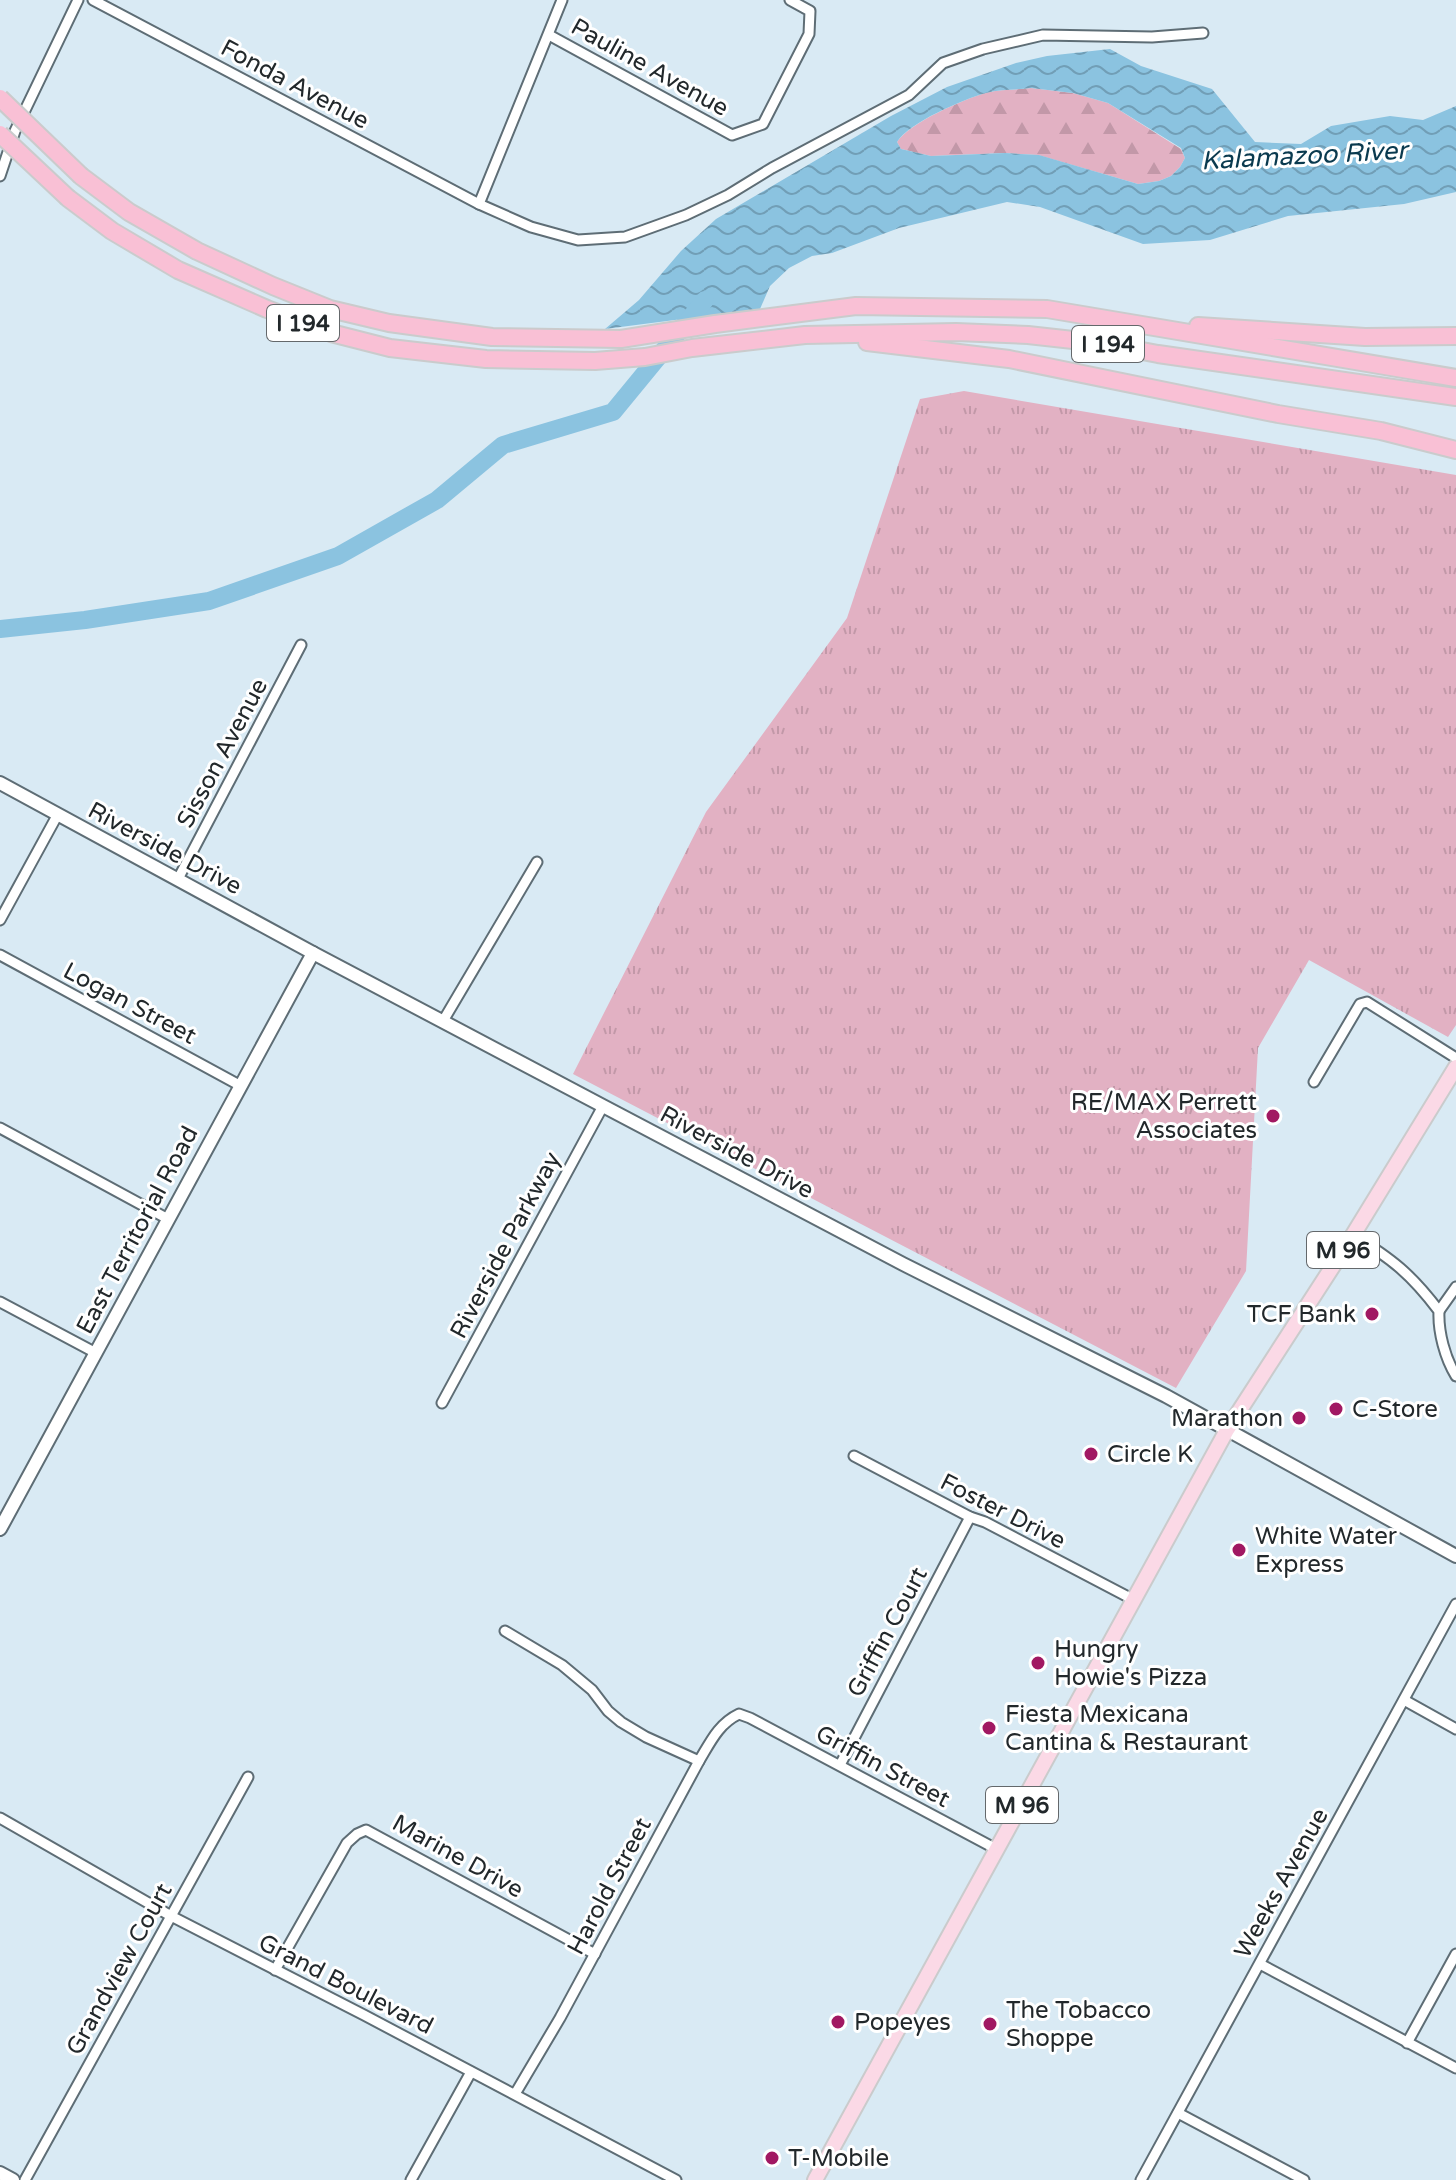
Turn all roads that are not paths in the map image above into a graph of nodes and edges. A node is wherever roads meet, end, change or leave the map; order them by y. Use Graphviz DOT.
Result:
graph roads {
  1 [pos="78,0"];
  2 [pos="93,0"];
  3 [pos="562,0"];
  4 [pos="790,0"];
  5 [pos="1203,33"];
  6 [pos="549,35"];
  7 [pos="0,98"];
  8 [pos="0,134"];
  9 [pos="0,176"];
  10 [pos="479,204"];
  11 [pos="1100,319"];
  12 [pos="805,335"];
  13 [pos="1456,336"];
  14 [pos="1456,378"];
  15 [pos="1456,397"];
  16 [pos="1456,450"];
  17 [pos="301,645"];
  18 [pos="0,783"];
  19 [pos="58,814"];
  20 [pos="537,862"];
  21 [pos="178,879"];
  22 [pos="0,920"];
  23 [pos="313,953"];
  24 [pos="0,955"];
  25 [pos="443,1021"];
  26 [pos="1456,1058"];
  27 [pos="1456,1067"];
  28 [pos="1314,1082"];
  29 [pos="241,1086"];
  30 [pos="603,1106"];
  31 [pos="0,1128"];
  32 [pos="168,1219"];
  33 [pos="1353,1235"];
  34 [pos="1456,1287"];
  35 [pos="0,1302"];
  36 [pos="1439,1311"];
  37 [pos="96,1353"];
  38 [pos="1456,1376"];
  39 [pos="442,1403"];
  40 [pos="1227,1430"];
  41 [pos="854,1456"];
  42 [pos="970,1517"];
  43 [pos="0,1529"];
  44 [pos="1456,1556"];
  45 [pos="1134,1600"];
  46 [pos="1456,1604"];
  47 [pos="505,1631"];
  48 [pos="1404,1700"];
  49 [pos="750,1718"];
  50 [pos="1456,1729"];
  51 [pos="699,1761"];
  52 [pos="840,1765"];
  53 [pos="248,1777"];
  54 [pos="0,1818"];
  55 [pos="998,1850"];
  56 [pos="171,1916"];
  57 [pos="595,1954"];
  58 [pos="1456,1954"];
  59 [pos="1260,1964"];
  60 [pos="275,1970"];
  61 [pos="1407,2043"];
  62 [pos="1456,2068"];
  63 [pos="471,2072"];
  64 [pos="515,2094"];
  65 [pos="1178,2113"];
  66 [pos="0,2173"];
  67 [pos="13,2180"];
  68 [pos="25,2180"];
  69 [pos="411,2180"];
  70 [pos="676,2180"];
  71 [pos="815,2180"];
  72 [pos="1141,2180"];
  73 [pos="1304,2180"];
  1 -- 9 [label="street"];
  2 -- 10 [label="street, Fonda Avenue"];
  3 -- 6 [label="street"];
  4 -- 6 [label="street, Pauline Avenue"];
  5 -- 10 [label="street, Fonda Avenue"];
  6 -- 10 [label="street"];
  7 -- 11 [label="highway, I 194, bridge"];
  8 -- 12 [label="highway, I 194, bridge"];
  11 -- 13 [label="highway"];
  11 -- 14 [label="highway, I 194"];
  12 -- 15 [label="highway, I 194"];
  12 -- 16 [label="highway"];
  17 -- 21 [label="street, Sisson Avenue"];
  18 -- 19 [label="street, Riverside Drive"];
  19 -- 21 [label="street, Riverside Drive"];
  19 -- 22 [label="street"];
  20 -- 25 [label="street"];
  21 -- 23 [label="street, Riverside Drive"];
  23 -- 25 [label="street, Riverside Drive"];
  23 -- 29 [label="street, East Territorial Road"];
  24 -- 29 [label="street, Logan Street"];
  25 -- 30 [label="street, Riverside Drive"];
  26 -- 28 [label="street"];
  27 -- 33 [label="main road, M 96"];
  29 -- 32 [label="street, East Territorial Road"];
  30 -- 39 [label="street, Riverside Parkway"];
  30 -- 40 [label="street, Riverside Drive"];
  31 -- 32 [label="street"];
  32 -- 37 [label="street, East Territorial Road"];
  33 -- 36 [label="street"];
  33 -- 40 [label="main road, M 96"];
  34 -- 36 [label="street"];
  35 -- 37 [label="street"];
  36 -- 38 [label="street"];
  37 -- 43 [label="street, East Territorial Road"];
  40 -- 44 [label="street, Riverside Drive"];
  40 -- 45 [label="main road, M 96"];
  41 -- 42 [label="street, Foster Drive"];
  42 -- 45 [label="street, Foster Drive"];
  42 -- 52 [label="street, Griffin Court"];
  45 -- 55 [label="main road, M 96"];
  46 -- 48 [label="street, Weeks Avenue"];
  47 -- 51 [label="street"];
  48 -- 50 [label="street"];
  48 -- 59 [label="street, Weeks Avenue"];
  49 -- 51 [label="street, Harold Street"];
  49 -- 52 [label="street, Griffin Street"];
  51 -- 57 [label="street, Harold Street"];
  52 -- 55 [label="street, Griffin Street"];
  53 -- 56 [label="street, Grandview Court"];
  54 -- 56 [label="street, Grand Boulevard"];
  55 -- 71 [label="main road, M 96"];
  56 -- 60 [label="street, Grand Boulevard"];
  56 -- 68 [label="street, Grandview Court"];
  57 -- 60 [label="street, Marine Drive"];
  57 -- 64 [label="street, Harold Street"];
  58 -- 61 [label="street"];
  59 -- 61 [label="street"];
  59 -- 65 [label="street, Weeks Avenue"];
  60 -- 63 [label="street, Grand Boulevard"];
  61 -- 62 [label="street"];
  63 -- 64 [label="street, Grand Boulevard"];
  63 -- 69 [label="street"];
  64 -- 70 [label="street, Grand Boulevard"];
  65 -- 72 [label="street, Weeks Avenue"];
  65 -- 73 [label="street"];
  66 -- 67 [label="street"];
}
